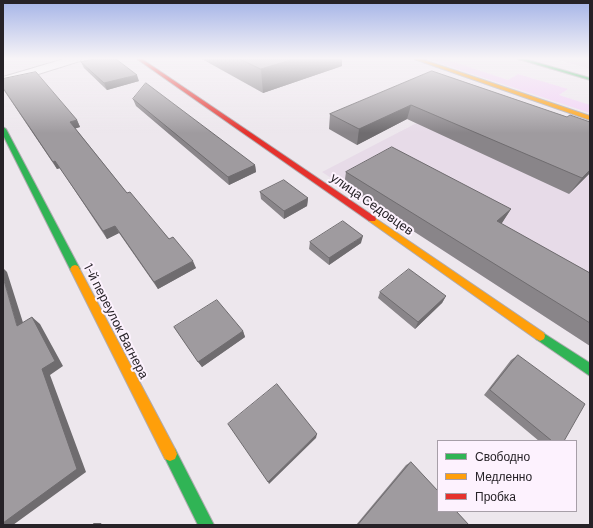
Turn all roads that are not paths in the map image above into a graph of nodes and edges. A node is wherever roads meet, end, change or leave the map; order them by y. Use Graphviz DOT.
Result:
graph roads {
  1 [pos="175,84"];
  2 [pos="489,84"];
  3 [pos="590,118"];
  4 [pos="3,129"];
  5 [pos="590,370"];
  6 [pos="206,525"];
  1 -- 5 [label="street, улица Седовцев"];
  2 -- 3 [label="street"];
  4 -- 6 [label="street, 1-й переулок Вагнера"];
}
